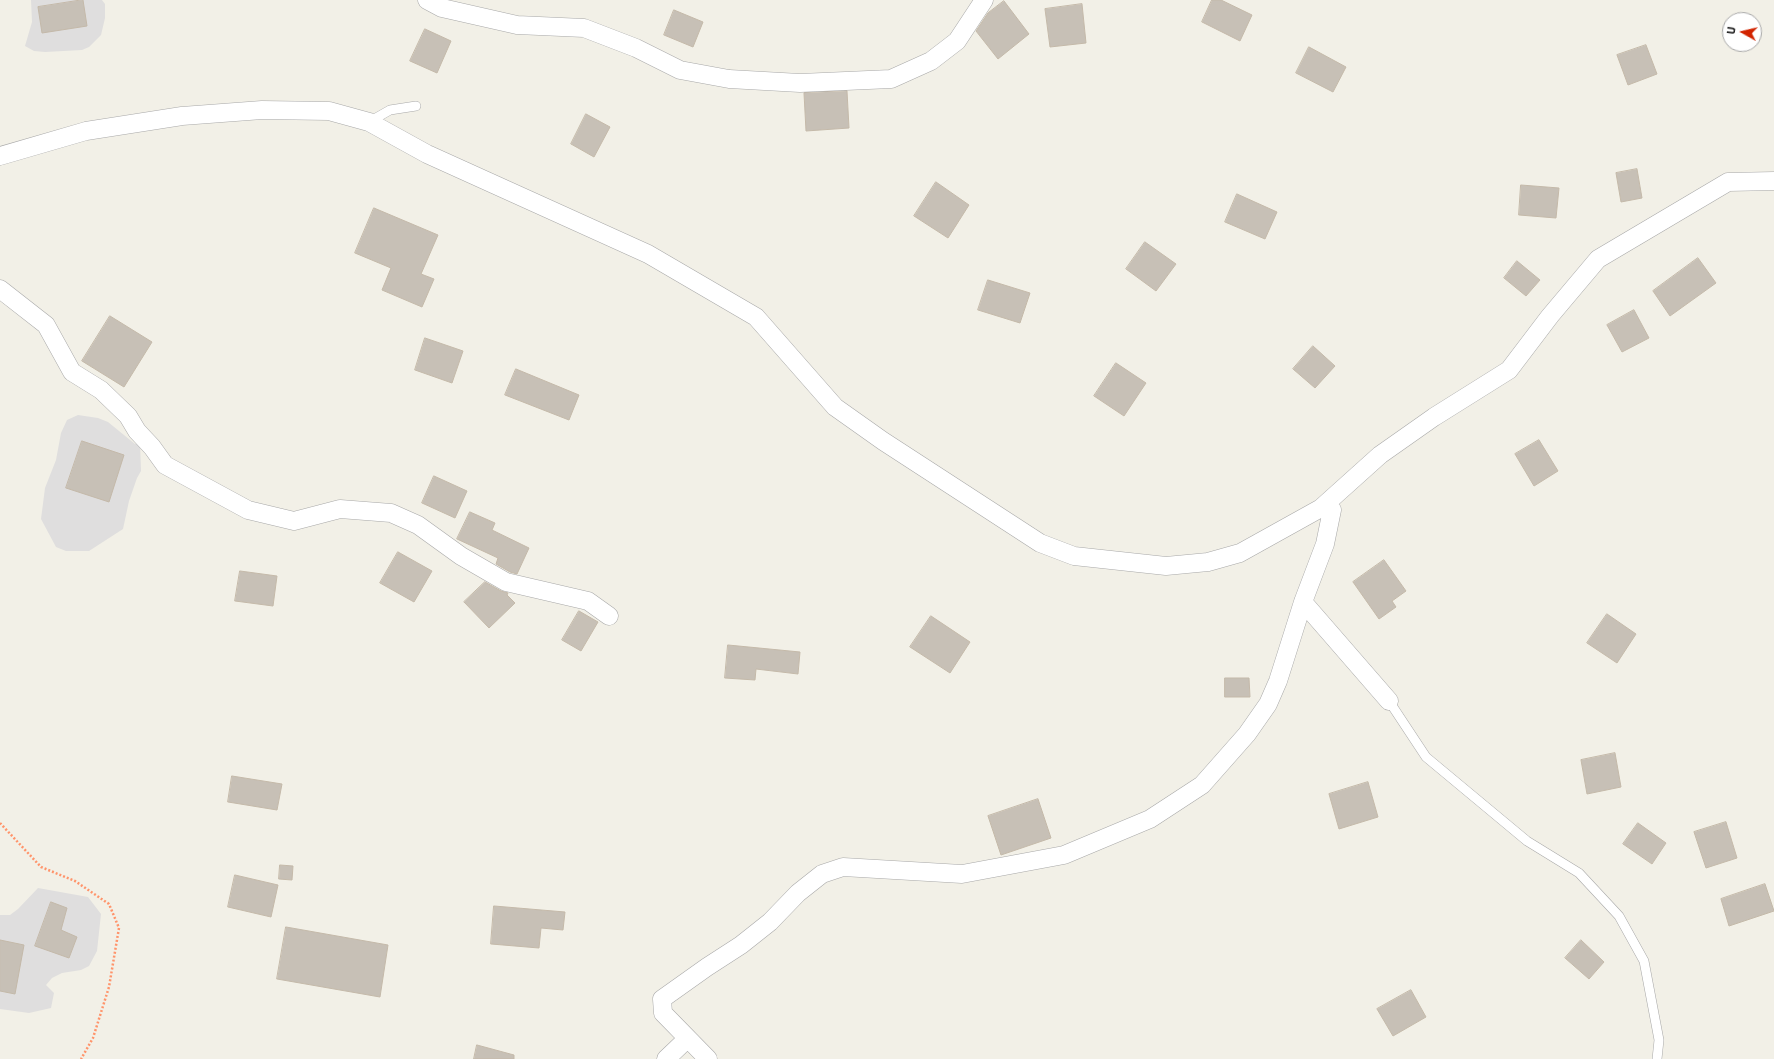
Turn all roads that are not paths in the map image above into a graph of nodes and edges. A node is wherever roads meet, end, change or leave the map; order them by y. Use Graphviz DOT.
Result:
graph roads {
  1 [pos="427,0"];
  2 [pos="984,0"];
  3 [pos="416,106"];
  4 [pos="369,122"];
  5 [pos="0,156"];
  6 [pos="1774,181"];
  7 [pos="0,289"];
  8 [pos="1321,508"];
  9 [pos="1303,602"];
  10 [pos="609,616"];
  11 [pos="1389,701"];
  12 [pos="687,1038"];
  13 [pos="666,1059"];
  14 [pos="708,1059"];
  15 [pos="1657,1059"];
  1 -- 2 [label="street"];
  3 -- 4 [label="lane"];
  4 -- 5 [label="street"];
  4 -- 8 [label="street"];
  6 -- 8 [label="street"];
  7 -- 10 [label="street"];
  8 -- 9 [label="street"];
  9 -- 11 [label="street"];
  9 -- 12 [label="street"];
  11 -- 15 [label="lane"];
  12 -- 13 [label="street"];
  12 -- 14 [label="street"];
}
